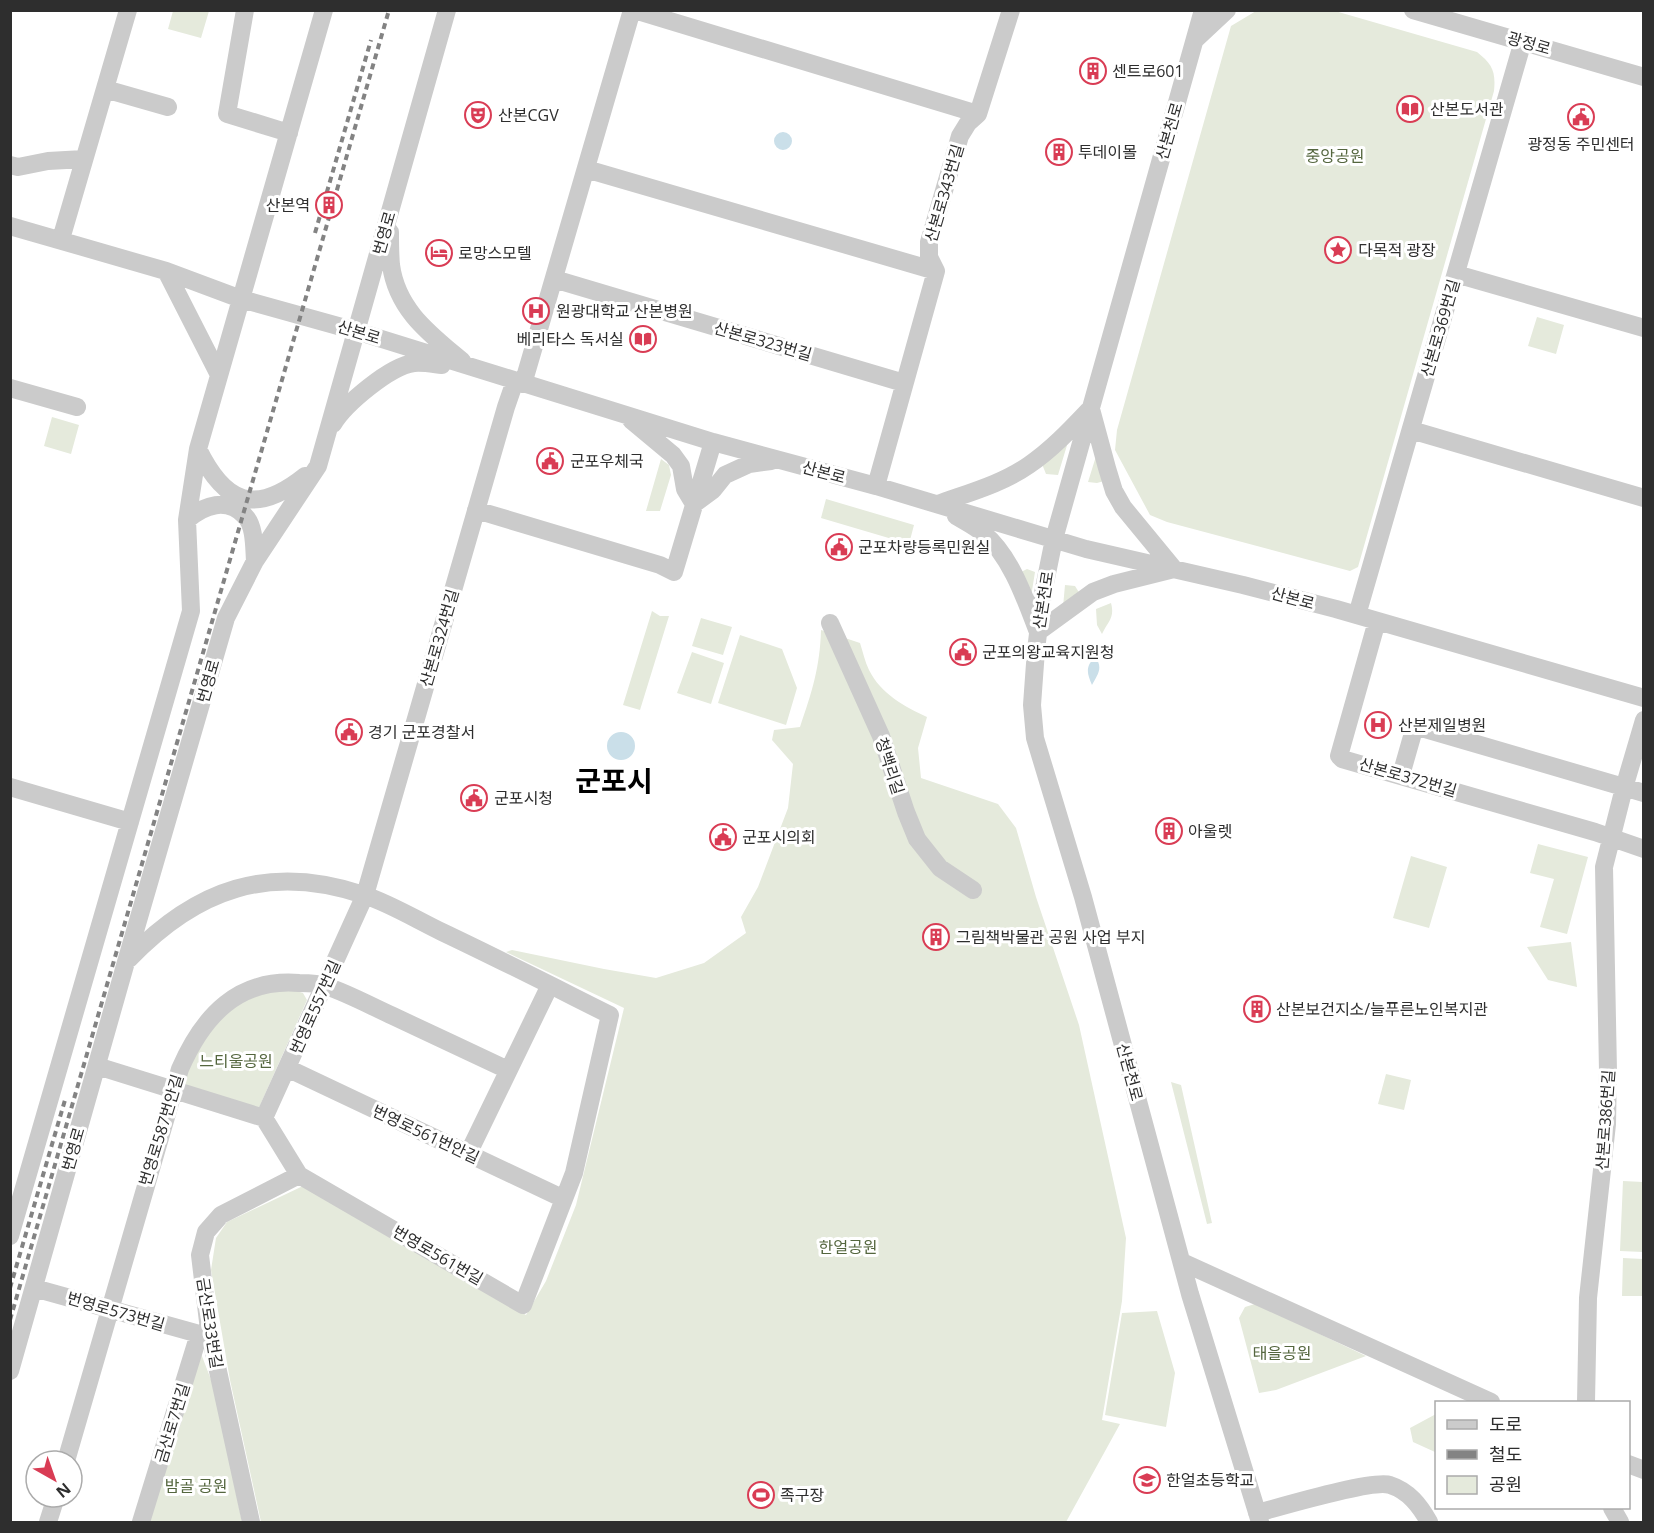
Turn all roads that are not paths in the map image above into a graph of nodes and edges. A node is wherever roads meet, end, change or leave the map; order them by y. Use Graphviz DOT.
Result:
graph roads {
  1 [pos="128,10"];
  2 [pos="245,10"];
  3 [pos="324,10"];
  4 [pos="447,10"];
  5 [pos="633,10"];
  6 [pos="1011,10"];
  7 [pos="1190,10"];
  8 [pos="1203,10"];
  9 [pos="1227,10"];
  10 [pos="1413,10"];
  11 [pos="1451,15"];
  12 [pos="1195,41"];
  13 [pos="1523,41"];
  14 [pos="1644,76"];
  15 [pos="105,89"];
  16 [pos="168,107"];
  17 [pos="978,114"];
  18 [pos="289,133"];
  19 [pos="84,159"];
  20 [pos="10,165"];
  21 [pos="586,169"];
  22 [pos="389,217"];
  23 [pos="10,226"];
  24 [pos="61,239"];
  25 [pos="166,271"];
  26 [pos="936,271"];
  27 [pos="1456,274"];
  28 [pos="554,279"];
  29 [pos="242,299"];
  30 [pos="1644,328"];
  31 [pos="356,331"];
  32 [pos="467,366"];
  33 [pos="219,375"];
  34 [pos="519,383"];
  35 [pos="904,383"];
  36 [pos="10,388"];
  37 [pos="77,407"];
  38 [pos="1091,407"];
  39 [pos="626,415"];
  40 [pos="1411,430"];
  41 [pos="327,433"];
  42 [pos="713,442"];
  43 [pos="198,449"];
  44 [pos="777,459"];
  45 [pos="318,466"];
  46 [pos="876,486"];
  47 [pos="1644,498"];
  48 [pos="694,504"];
  49 [pos="938,504"];
  50 [pos="476,510"];
  51 [pos="187,520"];
  52 [pos="1054,539"];
  53 [pos="255,561"];
  54 [pos="1174,569"];
  55 [pos="1357,615"];
  56 [pos="1377,621"];
  57 [pos="830,623"];
  58 [pos="1038,632"];
  59 [pos="1644,698"];
  60 [pos="1644,720"];
  61 [pos="1401,775"];
  62 [pos="10,787"];
  63 [pos="1624,788"];
  64 [pos="1644,793"];
  65 [pos="130,822"];
  66 [pos="1612,838"];
  67 [pos="1644,849"];
  68 [pos="973,890"];
  69 [pos="365,895"];
  70 [pos="126,962"];
  71 [pos="325,985"];
  72 [pos="550,985"];
  73 [pos="97,1066"];
  74 [pos="287,1068"];
  75 [pos="508,1070"];
  76 [pos="172,1090"];
  77 [pos="264,1118"];
  78 [pos="468,1154"];
  79 [pos="299,1175"];
  80 [pos="564,1199"];
  81 [pos="10,1236"];
  82 [pos="1182,1262"];
  83 [pos="34,1288"];
  84 [pos="110,1309"];
  85 [pos="204,1332"];
  86 [pos="10,1371"];
  87 [pos="1489,1401"];
  88 [pos="1586,1401"];
  89 [pos="69,1449"];
  90 [pos="1630,1464"];
  91 [pos="1644,1470"];
  92 [pos="1259,1518"];
  93 [pos="141,1522"];
  94 [pos="251,1522"];
  95 [pos="1430,1522"];
  1 -- 15 [label="street"];
  2 -- 18 [label="street"];
  3 -- 18 [label="street"];
  4 -- 22 [label="street, 번영로"];
  5 -- 17 [label="street"];
  5 -- 21 [label="street"];
  6 -- 17 [label="street, 산본로343번길"];
  7 -- 12 [label="street"];
  8 -- 12 [label="street, 산본천로"];
  9 -- 12 [label="street"];
  10 -- 11 [label="street, 광정로"];
  11 -- 13 [label="street, 광정로"];
  12 -- 38 [label="street, 산본천로"];
  13 -- 14 [label="street, 광정로"];
  13 -- 27 [label="street, 산본로369번길"];
  15 -- 16 [label="street"];
  15 -- 19 [label="street"];
  17 -- 26 [label="street, 산본로343번길"];
  18 -- 29 [label="street"];
  19 -- 20 [label="street"];
  19 -- 24 [label="street"];
  21 -- 26 [label="street"];
  21 -- 28 [label="street"];
  22 -- 31 [label="street, 번영로"];
  22 -- 32 [label="street"];
  23 -- 24 [label="street, 산본로"];
  24 -- 25 [label="street, 산본로"];
  25 -- 29 [label="street, 산본로"];
  25 -- 33 [label="street"];
  26 -- 35 [label="street, 산본로343번길"];
  27 -- 30 [label="street"];
  27 -- 40 [label="street, 산본로369번길"];
  28 -- 34 [label="street"];
  28 -- 35 [label="street, 산본로323번길"];
  29 -- 31 [label="street, 산본로"];
  29 -- 33 [label="street"];
  31 -- 32 [label="street, 산본로"];
  31 -- 41 [label="street, 번영로"];
  32 -- 34 [label="street, 산본로"];
  32 -- 41 [label="street"];
  33 -- 43 [label="street"];
  34 -- 39 [label="street, 산본로"];
  34 -- 50 [label="street, 산본로324번길"];
  35 -- 46 [label="street, 산본로343번길"];
  36 -- 37 [label="street"];
  38 -- 49 [label="street"];
  38 -- 52 [label="street, 산본천로"];
  38 -- 54 [label="street"];
  39 -- 42 [label="street, 산본로"];
  39 -- 48 [label="street"];
  40 -- 47 [label="street"];
  40 -- 55 [label="street, 산본로369번길"];
  41 -- 45 [label="street, 번영로"];
  42 -- 44 [label="street, 산본로"];
  42 -- 48 [label="street"];
  43 -- 45 [label="street"];
  43 -- 51 [label="street"];
  44 -- 46 [label="street, 산본로"];
  44 -- 48 [label="street"];
  45 -- 53 [label="street, 번영로"];
  46 -- 49 [label="street, 산본로"];
  48 -- 50 [label="street"];
  49 -- 52 [label="street, 산본로"];
  49 -- 58 [label="street"];
  50 -- 69 [label="street, 산본로324번길"];
  51 -- 53 [label="street"];
  51 -- 65 [label="street"];
  52 -- 54 [label="street, 산본로"];
  52 -- 58 [label="street, 산본천로"];
  53 -- 70 [label="street, 번영로"];
  54 -- 55 [label="street, 산본로"];
  54 -- 58 [label="street"];
  55 -- 56 [label="street, 산본로"];
  56 -- 59 [label="street, 산본로"];
  56 -- 61 [label="street, 산본로372번길"];
  57 -- 68 [label="street, 청백리길"];
  58 -- 82 [label="street, 산본천로"];
  60 -- 63 [label="street, 산본로386번길"];
  61 -- 63 [label="street"];
  61 -- 66 [label="street, 산본로372번길"];
  62 -- 65 [label="street"];
  63 -- 64 [label="street"];
  63 -- 66 [label="street, 산본로386번길"];
  65 -- 81 [label="street"];
  66 -- 67 [label="street"];
  66 -- 88 [label="street, 산본로386번길"];
  69 -- 70 [label="street"];
  69 -- 71 [label="street, 번영로557번길"];
  69 -- 72 [label="street"];
  70 -- 73 [label="street, 번영로"];
  71 -- 74 [label="street, 번영로557번길"];
  71 -- 75 [label="street, 번영로587번안길"];
  71 -- 76 [label="street, 번영로587번안길"];
  72 -- 75 [label="street"];
  72 -- 80 [label="street, 번영로561번길"];
  73 -- 76 [label="street"];
  73 -- 83 [label="street, 번영로"];
  74 -- 77 [label="street, 번영로557번길"];
  74 -- 78 [label="street, 번영로561번안길"];
  75 -- 78 [label="street"];
  76 -- 77 [label="street"];
  76 -- 84 [label="street, 번영로587번안길"];
  77 -- 79 [label="street, 번영로561번길"];
  78 -- 80 [label="street, 번영로561번안길"];
  79 -- 80 [label="street, 번영로561번길"];
  79 -- 85 [label="street, 금산로33번길"];
  82 -- 87 [label="street"];
  82 -- 92 [label="street, 산본천로"];
  83 -- 84 [label="street, 번영로573번길"];
  83 -- 86 [label="street, 번영로"];
  84 -- 85 [label="street, 번영로573번길"];
  84 -- 89 [label="street, 번영로587번안길"];
  85 -- 93 [label="street, 금산로7번길"];
  85 -- 94 [label="street, 금산로33번길"];
  90 -- 91 [label="street"];
  92 -- 95 [label="street"];
}
